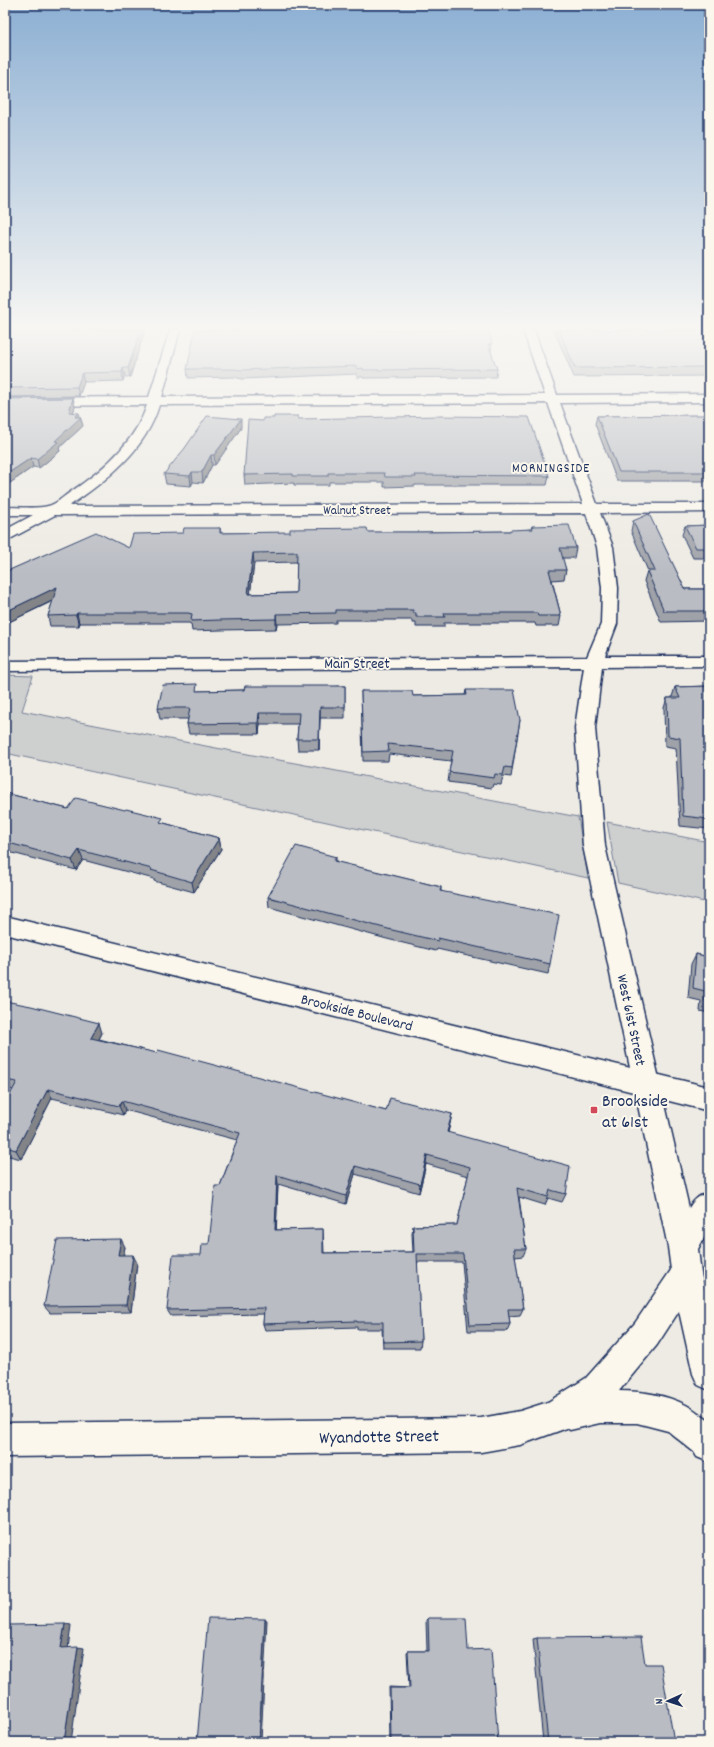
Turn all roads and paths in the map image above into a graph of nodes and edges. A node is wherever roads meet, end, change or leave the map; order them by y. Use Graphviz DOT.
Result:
graph roads {
  1 [pos="150,412"];
  2 [pos="557,412"];
  3 [pos="709,508"];
  4 [pos="592,509"];
  5 [pos="5,511"];
  6 [pos="50,511"];
  7 [pos="5,536"];
  8 [pos="709,661"];
  9 [pos="594,662"];
  10 [pos="5,666"];
  11 [pos="5,925"];
  12 [pos="645,1083"];
  13 [pos="709,1099"];
  14 [pos="709,1206"];
  15 [pos="684,1261"];
  16 [pos="709,1374"];
  17 [pos="556,1416"];
  18 [pos="5,1440"];
  19 [pos="709,1445"];
  1 -- 6 [label="street"];
  2 -- 4 [label="street, West 61st Street"];
  3 -- 4 [label="street, Walnut Street"];
  4 -- 6 [label="street, Walnut Street"];
  4 -- 9 [label="street, West 61st Street"];
  5 -- 6 [label="street, Walnut Street"];
  6 -- 7 [label="street"];
  8 -- 9 [label="street, Main Street"];
  9 -- 10 [label="street, Main Street"];
  9 -- 12 [label="street, West 61st Street"];
  11 -- 12 [label="street, Brookside Boulevard"];
  12 -- 13 [label="street, Brookside Boulevard"];
  12 -- 15 [label="street, West 61st Street"];
  14 -- 15 [label="street, Wyandotte Street"];
  15 -- 16 [label="street, West 61st Street"];
  15 -- 17 [label="street, Wyandotte Street"];
  17 -- 18 [label="street, Wyandotte Street"];
  17 -- 19 [label="street"];
}
